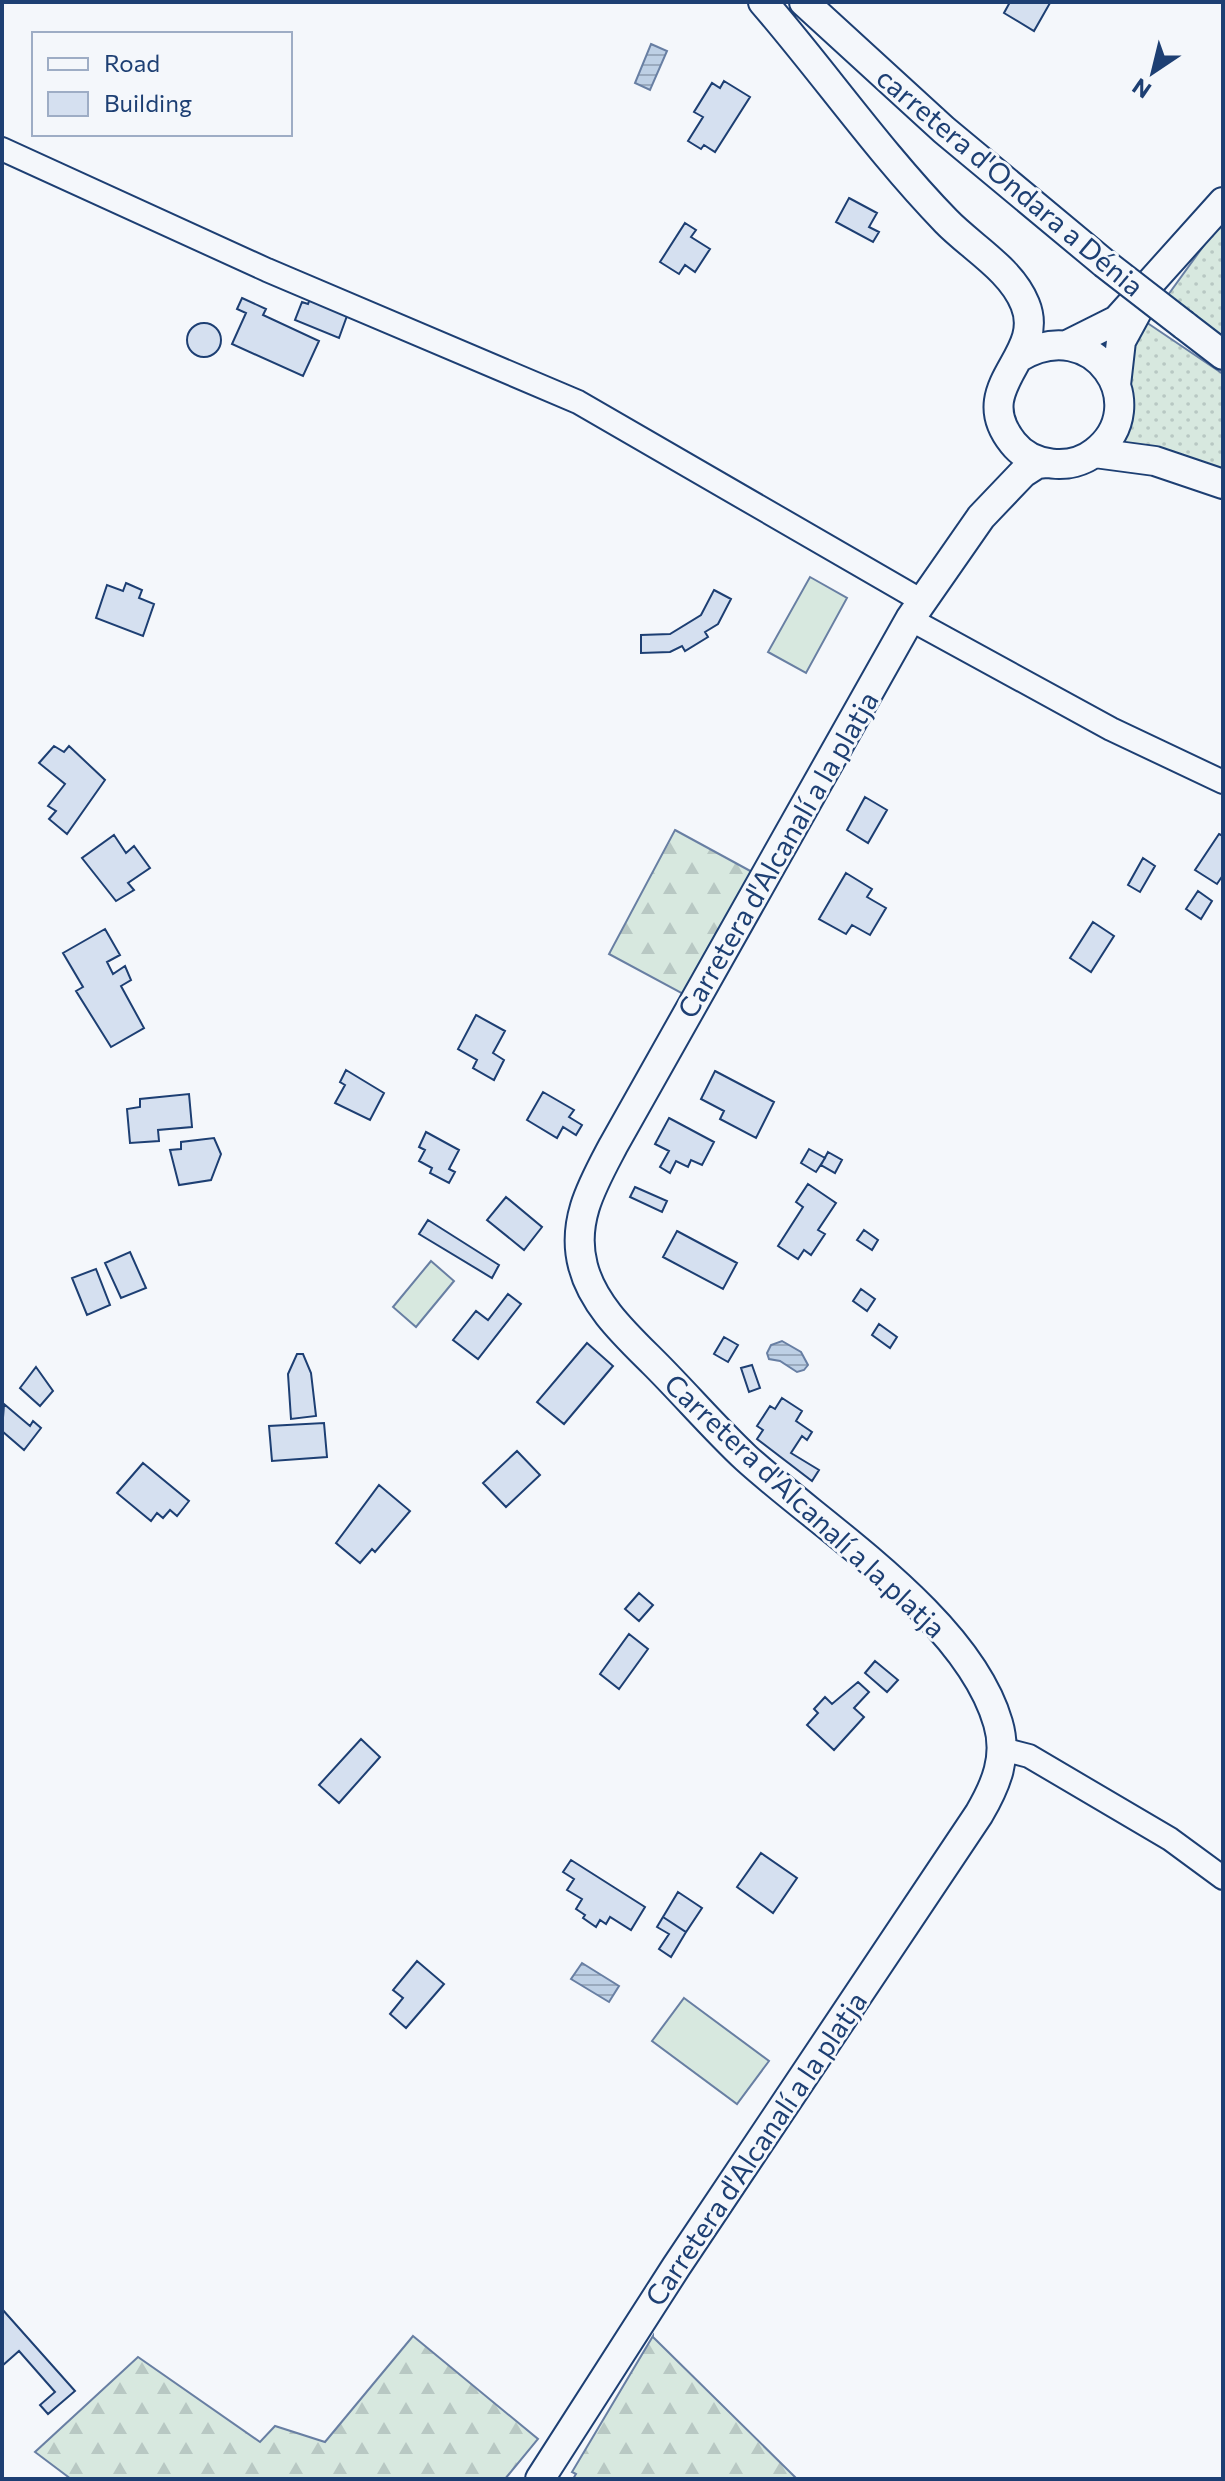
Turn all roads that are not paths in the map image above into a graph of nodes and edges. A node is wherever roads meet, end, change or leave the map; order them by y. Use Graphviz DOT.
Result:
graph roads {
  1 [pos="763,2"];
  2 [pos="804,2"];
  3 [pos="2,149"];
  4 [pos="1223,202"];
  5 [pos="1160,274"];
  6 [pos="1069,344"];
  7 [pos="1223,355"];
  8 [pos="1018,358"];
  9 [pos="1116,385"];
  10 [pos="1005,431"];
  11 [pos="1095,453"];
  12 [pos="1046,463"];
  13 [pos="1223,484"];
  14 [pos="981,517"];
  15 [pos="916,610"];
  16 [pos="1223,782"];
  17 [pos="1002,1749"];
  18 [pos="1223,1878"];
  19 [pos="540,2479"];
  1 -- 8 [label="main road"];
  2 -- 7 [label="main road, carretera d'Ondara a Dénia, bridge"];
  3 -- 15 [label="street"];
  4 -- 5 [label="main road"];
  5 -- 6 [label="main road"];
  5 -- 9 [label="main road"];
  6 -- 8 [label="main road"];
  6 -- 9 [label="main road"];
  8 -- 10 [label="main road"];
  9 -- 11 [label="main road"];
  10 -- 12 [label="main road"];
  10 -- 14 [label="main road, Carretera d'Alcanalí a la platja"];
  11 -- 12 [label="main road"];
  11 -- 13 [label="main road"];
  12 -- 14 [label="main road, Carretera d'Alcanalí a la platja"];
  14 -- 15 [label="main road, Carretera d'Alcanalí a la platja"];
  15 -- 16 [label="street"];
  15 -- 17 [label="main road, Carretera d'Alcanalí a la platja"];
  17 -- 18 [label="street"];
  17 -- 19 [label="main road, Carretera d'Alcanalí a la platja"];
}
